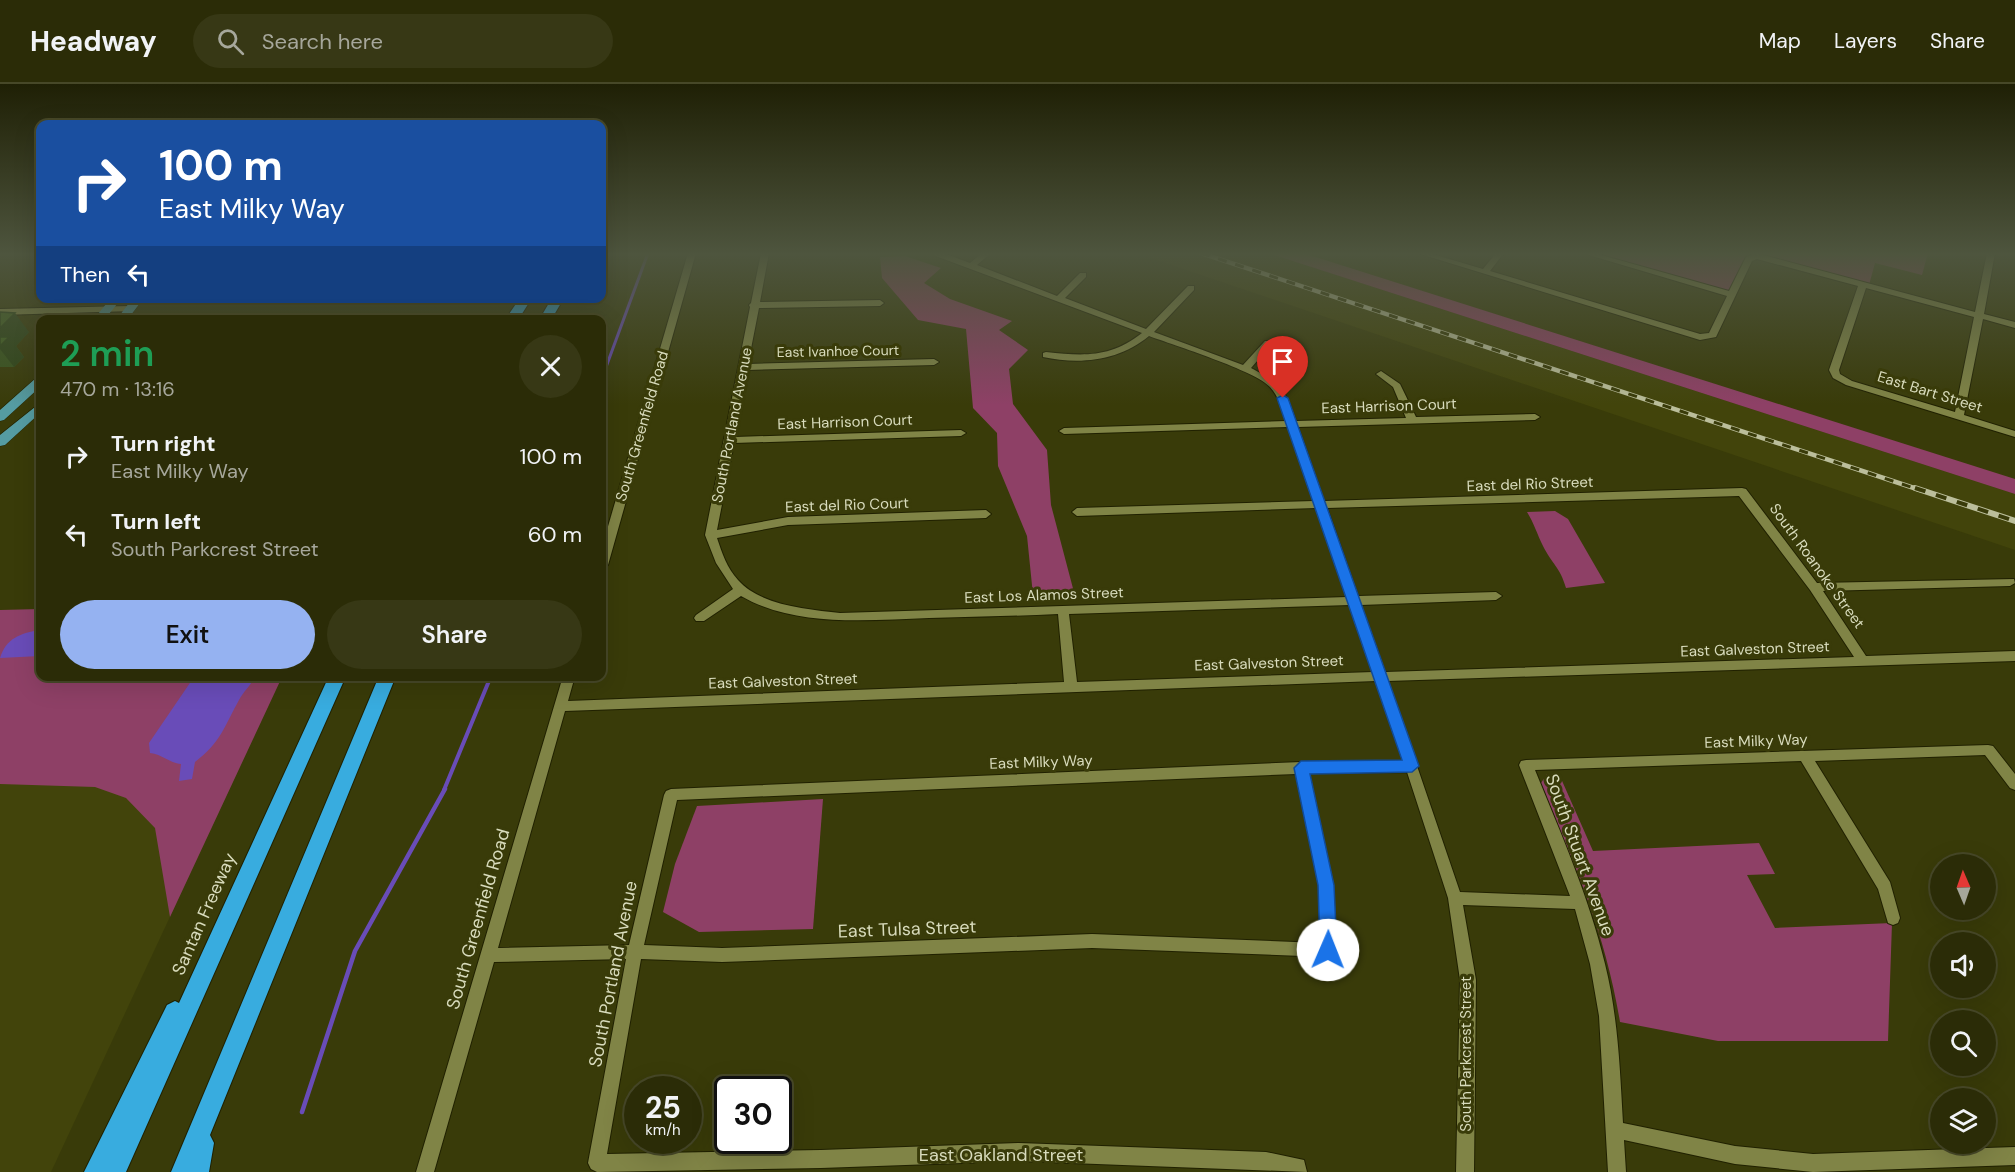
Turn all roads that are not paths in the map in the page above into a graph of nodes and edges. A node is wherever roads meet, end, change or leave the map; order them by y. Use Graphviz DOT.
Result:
graph roads {
  1 [pos="112,304"];
  2 [pos="134,304"];
  3 [pos="677,304"];
  4 [pos="847,304"];
  5 [pos="1075,304"];
  6 [pos="1176,304"];
  7 [pos="1589,304"];
  8 [pos="1728,304"];
  9 [pos="1856,304"];
  10 [pos="1938,304"];
  11 [pos="1981,304"];
  12 [pos="753,306"];
  13 [pos="130,309"];
  14 [pos="107,310"];
  15 [pos="0,312"];
  16 [pos="102,315"];
  17 [pos="125,315"];
  18 [pos="1979,315"];
  19 [pos="2015,325"];
  20 [pos="1148,332"];
  21 [pos="1268,343"];
  22 [pos="1046,355"];
  23 [pos="934,362"];
  24 [pos="742,367"];
  25 [pos="1245,369"];
  26 [pos="1381,374"];
  27 [pos="36,385"];
  28 [pos="36,410"];
  29 [pos="0,417"];
  30 [pos="1535,417"];
  31 [pos="1959,417"];
  32 [pos="1412,420"];
  33 [pos="1290,423"];
  34 [pos="1064,431"];
  35 [pos="961,433"];
  36 [pos="2015,434"];
  37 [pos="729,440"];
  38 [pos="0,442"];
  39 [pos="1742,492"];
  40 [pos="1320,506"];
  41 [pos="1077,512"];
  42 [pos="986,514"];
  43 [pos="711,535"];
  44 [pos="606,551"];
  45 [pos="2010,582"];
  46 [pos="1814,587"];
  47 [pos="741,590"];
  48 [pos="1496,596"];
  49 [pos="1352,600"];
  50 [pos="1063,610"];
  51 [pos="700,618"];
  52 [pos="2015,656"];
  53 [pos="1863,661"];
  54 [pos="1380,676"];
  55 [pos="336,681"];
  56 [pos="386,681"];
  57 [pos="568,681"];
  58 [pos="1071,685"];
  59 [pos="560,706"];
  60 [pos="1805,756"];
  61 [pos="1526,765"];
  62 [pos="1412,766"];
  63 [pos="1301,768"];
  64 [pos="2015,784"];
  65 [pos="671,795"];
  66 [pos="268,830"];
  67 [pos="1455,898"];
  68 [pos="1580,903"];
  69 [pos="1893,918"];
  70 [pos="635,952"];
  71 [pos="488,955"];
  72 [pos="209,1108"];
  73 [pos="1614,1130"];
  74 [pos="2015,1156"];
  75 [pos="597,1163"];
  76 [pos="1298,1169"];
  77 [pos="96,1172"];
  78 [pos="114,1172"];
  79 [pos="183,1172"];
  80 [pos="197,1172"];
  81 [pos="424,1172"];
  82 [pos="1465,1172"];
  83 [pos="1617,1172"];
  1 -- 14 [label="main road"];
  2 -- 13 [label="main road"];
  3 -- 44 [label="street, South Greenfield Road"];
  4 -- 12 [label="street"];
  5 -- 20 [label="street, South Parkcrest Street"];
  6 -- 20 [label="street"];
  7 -- 8 [label="street"];
  9 -- 31 [label="street, East Bart Street"];
  10 -- 18 [label="street"];
  11 -- 18 [label="street"];
  12 -- 24 [label="street, South Portland Avenue"];
  13 -- 14 [label="street"];
  13 -- 17 [label="main road"];
  14 -- 15 [label="street"];
  14 -- 16 [label="main road"];
  18 -- 19 [label="street"];
  18 -- 31 [label="street"];
  20 -- 22 [label="street"];
  20 -- 25 [label="street, South Parkcrest Street"];
  21 -- 25 [label="street"];
  23 -- 24 [label="street, East Ivanhoe Court"];
  24 -- 37 [label="street, South Portland Avenue"];
  25 -- 33 [label="street, South Parkcrest Street"];
  26 -- 32 [label="street"];
  27 -- 29 [label="main road"];
  28 -- 38 [label="main road"];
  30 -- 32 [label="street, East Harrison Court"];
  31 -- 36 [label="street, East Bart Street"];
  32 -- 33 [label="street, East Harrison Court"];
  33 -- 34 [label="street, East Harrison Court"];
  33 -- 40 [label="street, South Parkcrest Street"];
  35 -- 37 [label="street, East Harrison Court"];
  37 -- 43 [label="street, South Portland Avenue"];
  39 -- 40 [label="street, East del Rio Street"];
  39 -- 46 [label="street, South Roanoke Street"];
  40 -- 41 [label="street"];
  40 -- 49 [label="street, South Parkcrest Street"];
  42 -- 43 [label="street, East del Rio Court"];
  43 -- 47 [label="street"];
  45 -- 46 [label="street"];
  46 -- 53 [label="street, South Roanoke Street"];
  47 -- 50 [label="street, East Los Alamos Street"];
  47 -- 51 [label="street"];
  48 -- 49 [label="street, East Los Alamos Street"];
  49 -- 50 [label="street, East Los Alamos Street"];
  49 -- 54 [label="street, South Parkcrest Street"];
  50 -- 58 [label="street"];
  52 -- 53 [label="street, East Galveston Street"];
  53 -- 54 [label="street, East Galveston Street"];
  54 -- 58 [label="street, East Galveston Street"];
  54 -- 62 [label="street, South Parkcrest Street"];
  55 -- 66 [label="highway, Santan Freeway"];
  56 -- 72 [label="highway"];
  57 -- 59 [label="street, South Greenfield Road"];
  58 -- 59 [label="street, East Galveston Street"];
  59 -- 71 [label="street, South Greenfield Road"];
  60 -- 61 [label="street, East Milky Way"];
  60 -- 64 [label="street, East Milky Way"];
  60 -- 69 [label="street"];
  61 -- 68 [label="street, South Stuart Avenue"];
  62 -- 63 [label="street, East Milky Way"];
  62 -- 67 [label="street, South Parkcrest Street"];
  63 -- 65 [label="street, East Milky Way"];
  63 -- 70 [label="street, East Tulsa Street"];
  65 -- 70 [label="street, South Portland Avenue"];
  66 -- 77 [label="highway"];
  66 -- 78 [label="highway, Santan Freeway"];
  67 -- 68 [label="street"];
  67 -- 82 [label="street, South Parkcrest Street"];
  68 -- 73 [label="street, South Stuart Avenue"];
  70 -- 71 [label="street, East Tulsa Street"];
  70 -- 75 [label="street, South Portland Avenue"];
  71 -- 81 [label="street, South Greenfield Road"];
  72 -- 79 [label="highway"];
  72 -- 80 [label="highway"];
  73 -- 74 [label="street"];
  73 -- 83 [label="street, South Stuart Avenue"];
  75 -- 76 [label="street, East Oakland Street"];
}
